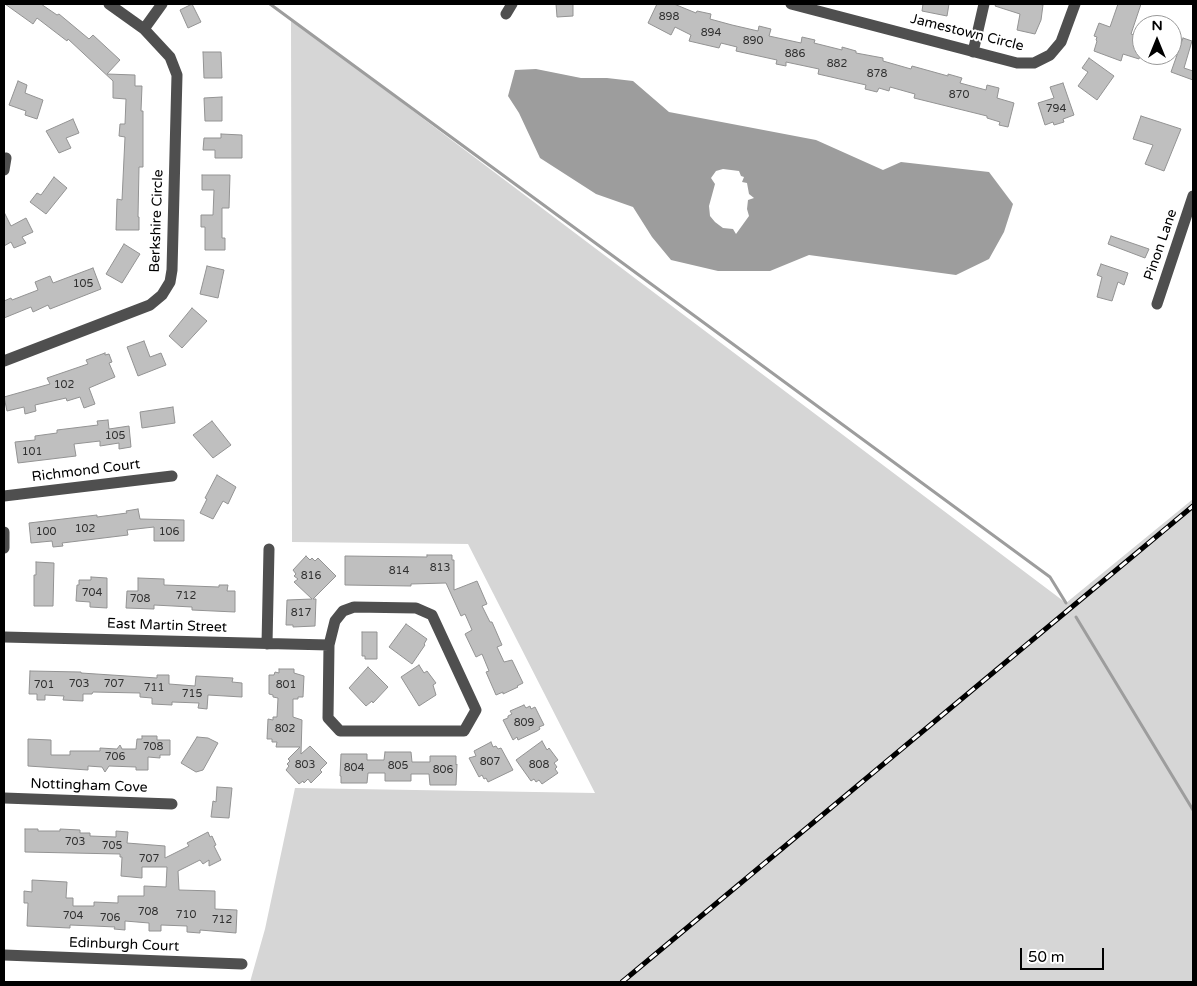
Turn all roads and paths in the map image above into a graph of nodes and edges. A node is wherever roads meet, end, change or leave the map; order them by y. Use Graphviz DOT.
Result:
graph roads {
  1 [pos="109,4"];
  2 [pos="162,4"];
  3 [pos="512,4"];
  4 [pos="791,4"];
  5 [pos="984,4"];
  6 [pos="1075,4"];
  7 [pos="835,9"];
  8 [pos="506,14"];
  9 [pos="144,28"];
  10 [pos="974,52"];
  11 [pos="1193,196"];
  12 [pos="1157,304"];
  13 [pos="4,361"];
  14 [pos="172,476"];
  15 [pos="4,496"];
  16 [pos="4,532"];
  17 [pos="4,548"];
  18 [pos="269,549"];
  19 [pos="4,637"];
  20 [pos="267,644"];
  21 [pos="329,645"];
  22 [pos="4,798"];
  23 [pos="172,804"];
  24 [pos="4,955"];
  25 [pos="242,964"];
  1 -- 9 [label="street, Berkshire Circle"];
  2 -- 9 [label="street"];
  3 -- 8 [label="street"];
  4 -- 7 [label="street, Jamestown Circle"];
  5 -- 10 [label="street"];
  6 -- 10 [label="street, Jamestown Circle"];
  7 -- 10 [label="street, Jamestown Circle"];
  9 -- 13 [label="street, Berkshire Circle"];
  11 -- 12 [label="street, Pinon Lane"];
  14 -- 15 [label="street, Richmond Court"];
  16 -- 17 [label="street"];
  18 -- 20 [label="street"];
  19 -- 20 [label="street, East Martin Street"];
  20 -- 21 [label="street, East Martin Street"];
  21 -- 21 [label="street"];
  22 -- 23 [label="street, Nottingham Cove"];
  24 -- 25 [label="street, Edinburgh Court"];
}
